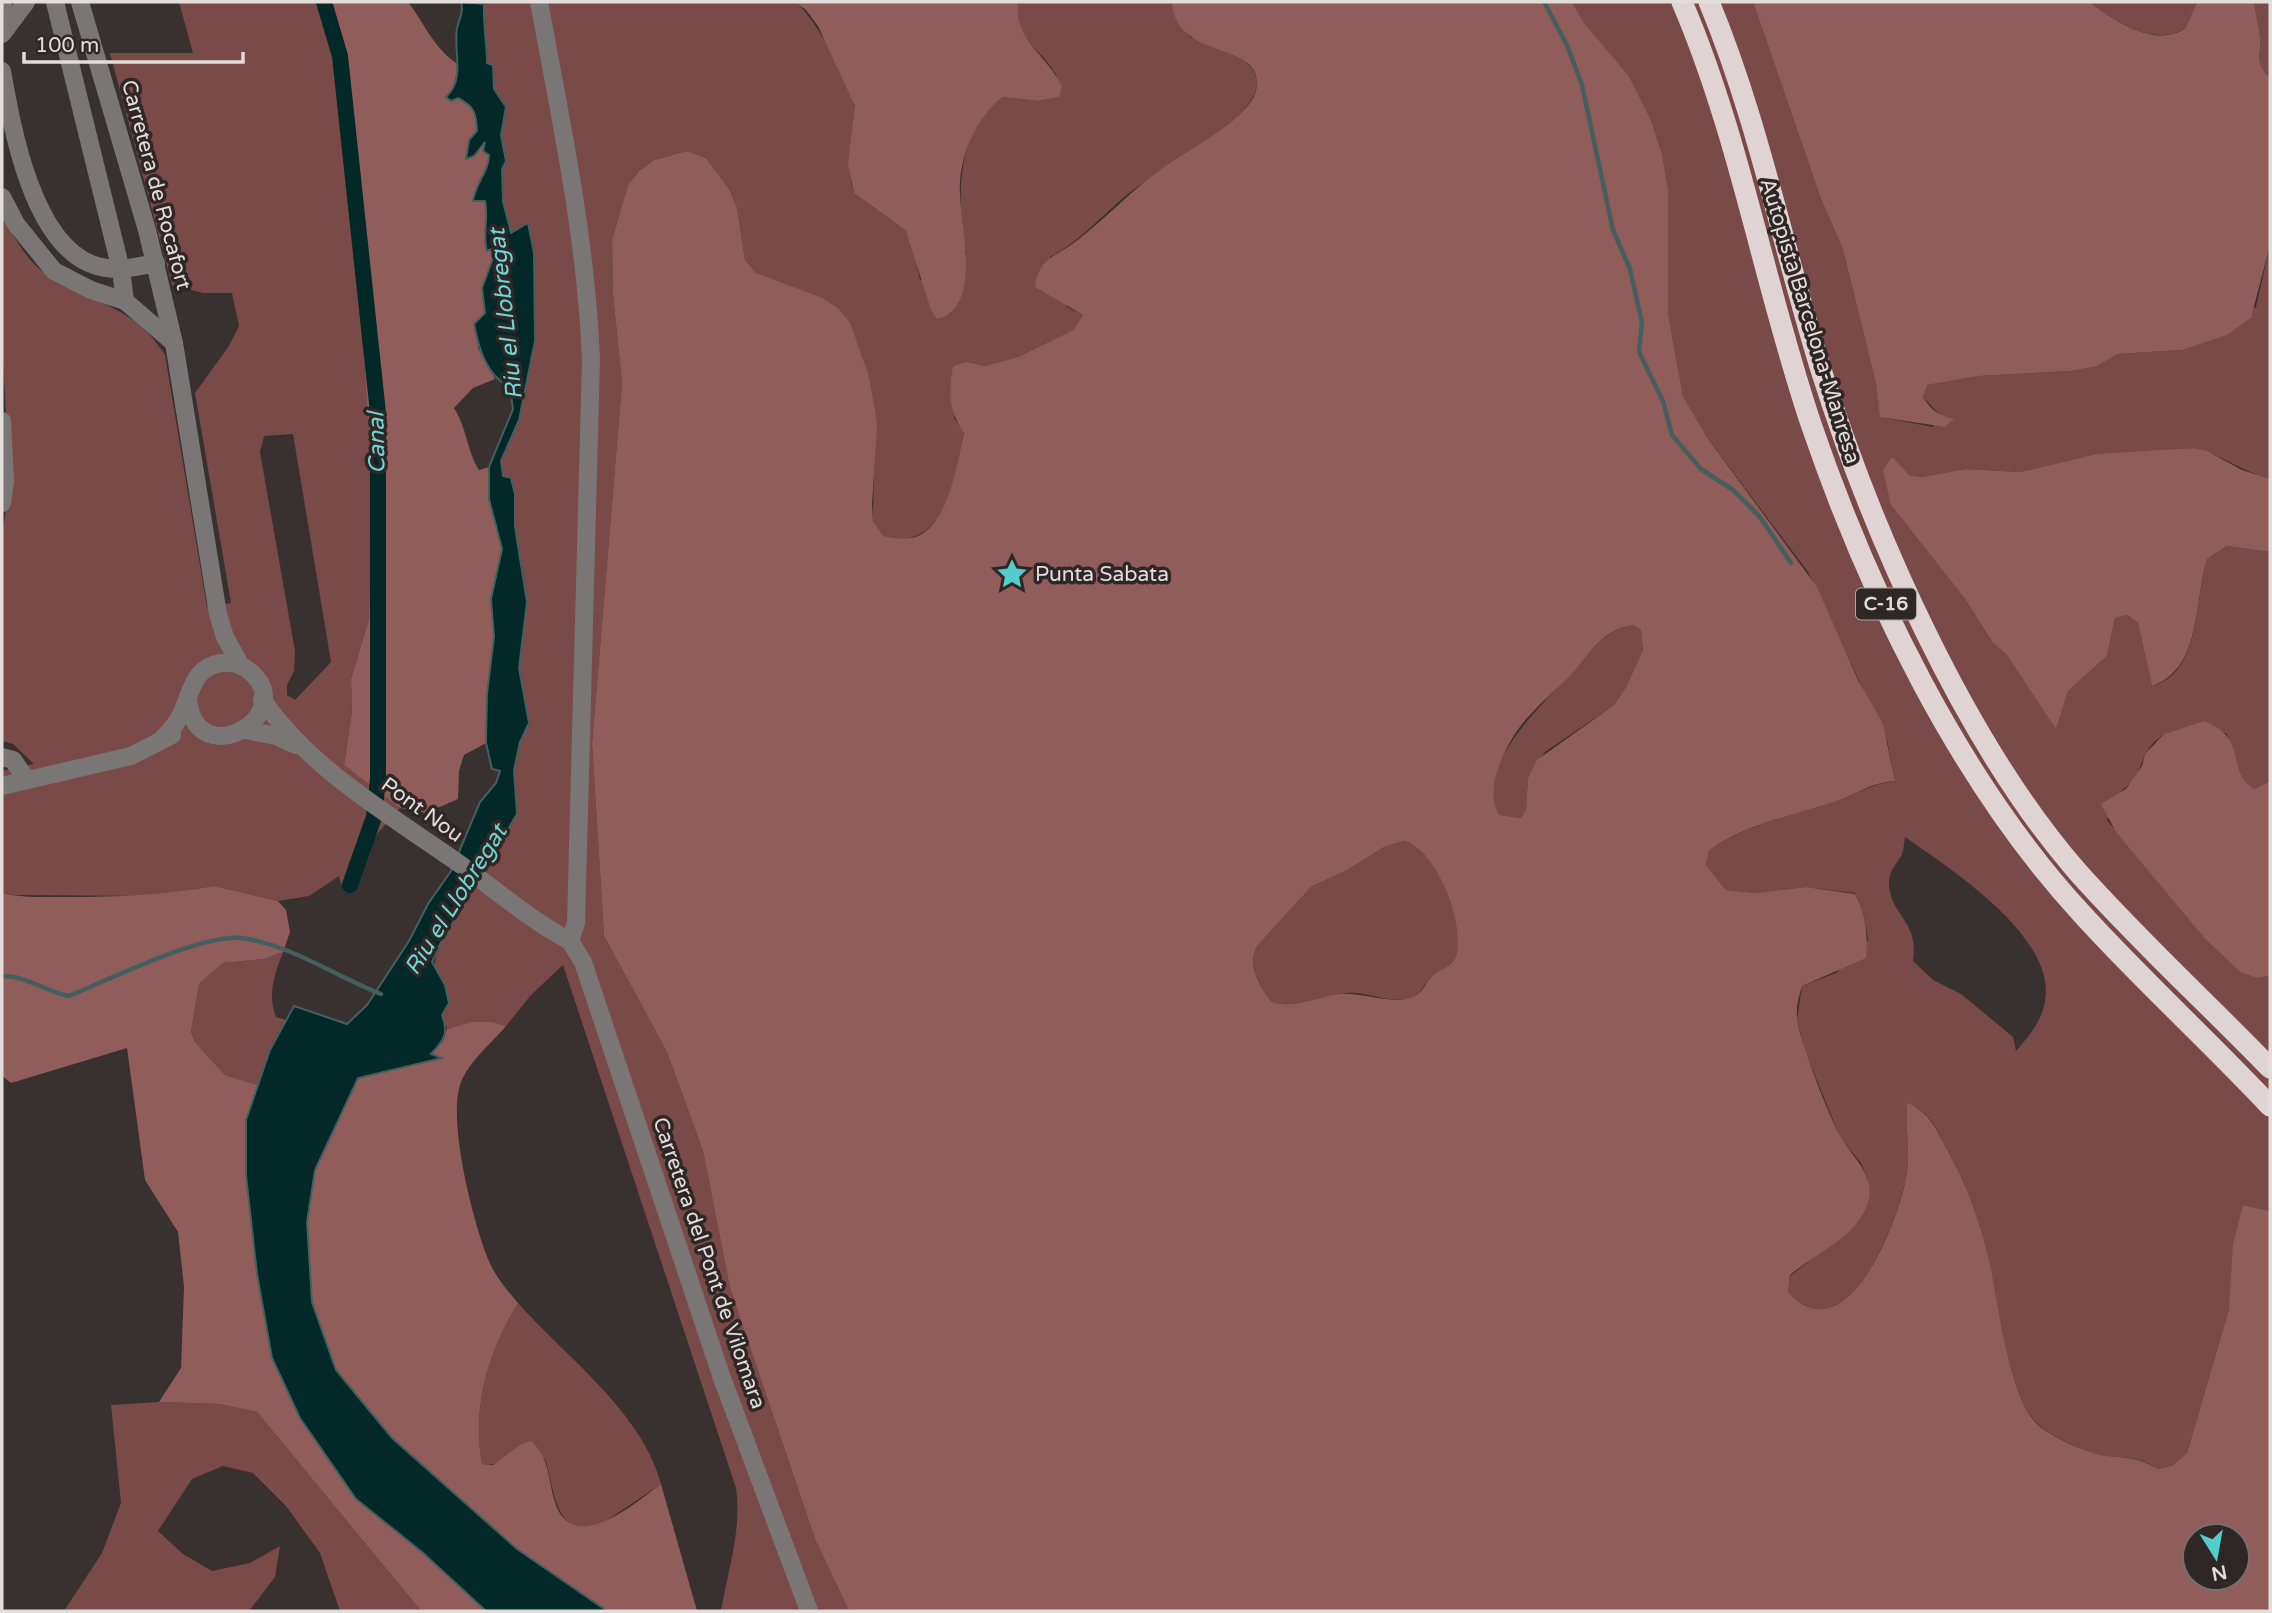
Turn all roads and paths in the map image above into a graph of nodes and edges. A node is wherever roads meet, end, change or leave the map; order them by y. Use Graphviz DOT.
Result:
graph roads {
  1 [pos="3,2"];
  2 [pos="26,2"];
  3 [pos="55,2"];
  4 [pos="80,2"];
  5 [pos="539,2"];
  6 [pos="1682,2"];
  7 [pos="1709,2"];
  8 [pos="2,28"];
  9 [pos="2,34"];
  10 [pos="2,71"];
  11 [pos="2,197"];
  12 [pos="156,263"];
  13 [pos="121,270"];
  14 [pos="163,294"];
  15 [pos="125,302"];
  16 [pos="174,343"];
  17 [pos="2,421"];
  18 [pos="2,503"];
  19 [pos="218,614"];
  20 [pos="241,666"];
  21 [pos="208,667"];
  22 [pos="188,699"];
  23 [pos="262,699"];
  24 [pos="205,730"];
  25 [pos="246,730"];
  26 [pos="162,739"];
  27 [pos="304,748"];
  28 [pos="2,757"];
  29 [pos="27,780"];
  30 [pos="2,786"];
  31 [pos="564,939"];
  32 [pos="2270,1068"];
  33 [pos="2270,1106"];
  34 [pos="809,1611"];
  1 -- 8 [label="street"];
  2 -- 9 [label="street"];
  3 -- 13 [label="street"];
  4 -- 12 [label="street, Carretera de Rocafort"];
  5 -- 31 [label="street"];
  6 -- 33 [label="highway, Autopista Barcelona-Manresa / C-16"];
  7 -- 32 [label="highway, Autopista Barcelona-Manresa / C-16"];
  10 -- 13 [label="street"];
  11 -- 15 [label="street"];
  12 -- 13 [label="street"];
  12 -- 14 [label="street, Carretera de Rocafort"];
  13 -- 15 [label="street"];
  14 -- 15 [label="street"];
  14 -- 16 [label="street, Carretera de Rocafort"];
  15 -- 16 [label="street"];
  16 -- 19 [label="street, Carretera de Rocafort"];
  17 -- 18 [label="street"];
  19 -- 20 [label="street"];
  19 -- 21 [label="street"];
  20 -- 21 [label="street"];
  20 -- 23 [label="street"];
  21 -- 22 [label="street"];
  22 -- 24 [label="street"];
  22 -- 26 [label="street"];
  23 -- 25 [label="street"];
  23 -- 27 [label="street"];
  24 -- 25 [label="street"];
  24 -- 26 [label="street"];
  25 -- 27 [label="street"];
  26 -- 29 [label="street"];
  27 -- 31 [label="street, Pont Nou"];
  28 -- 29 [label="street"];
  29 -- 30 [label="street"];
  31 -- 34 [label="street, Carretera del Pont de Vilomara"];
}
